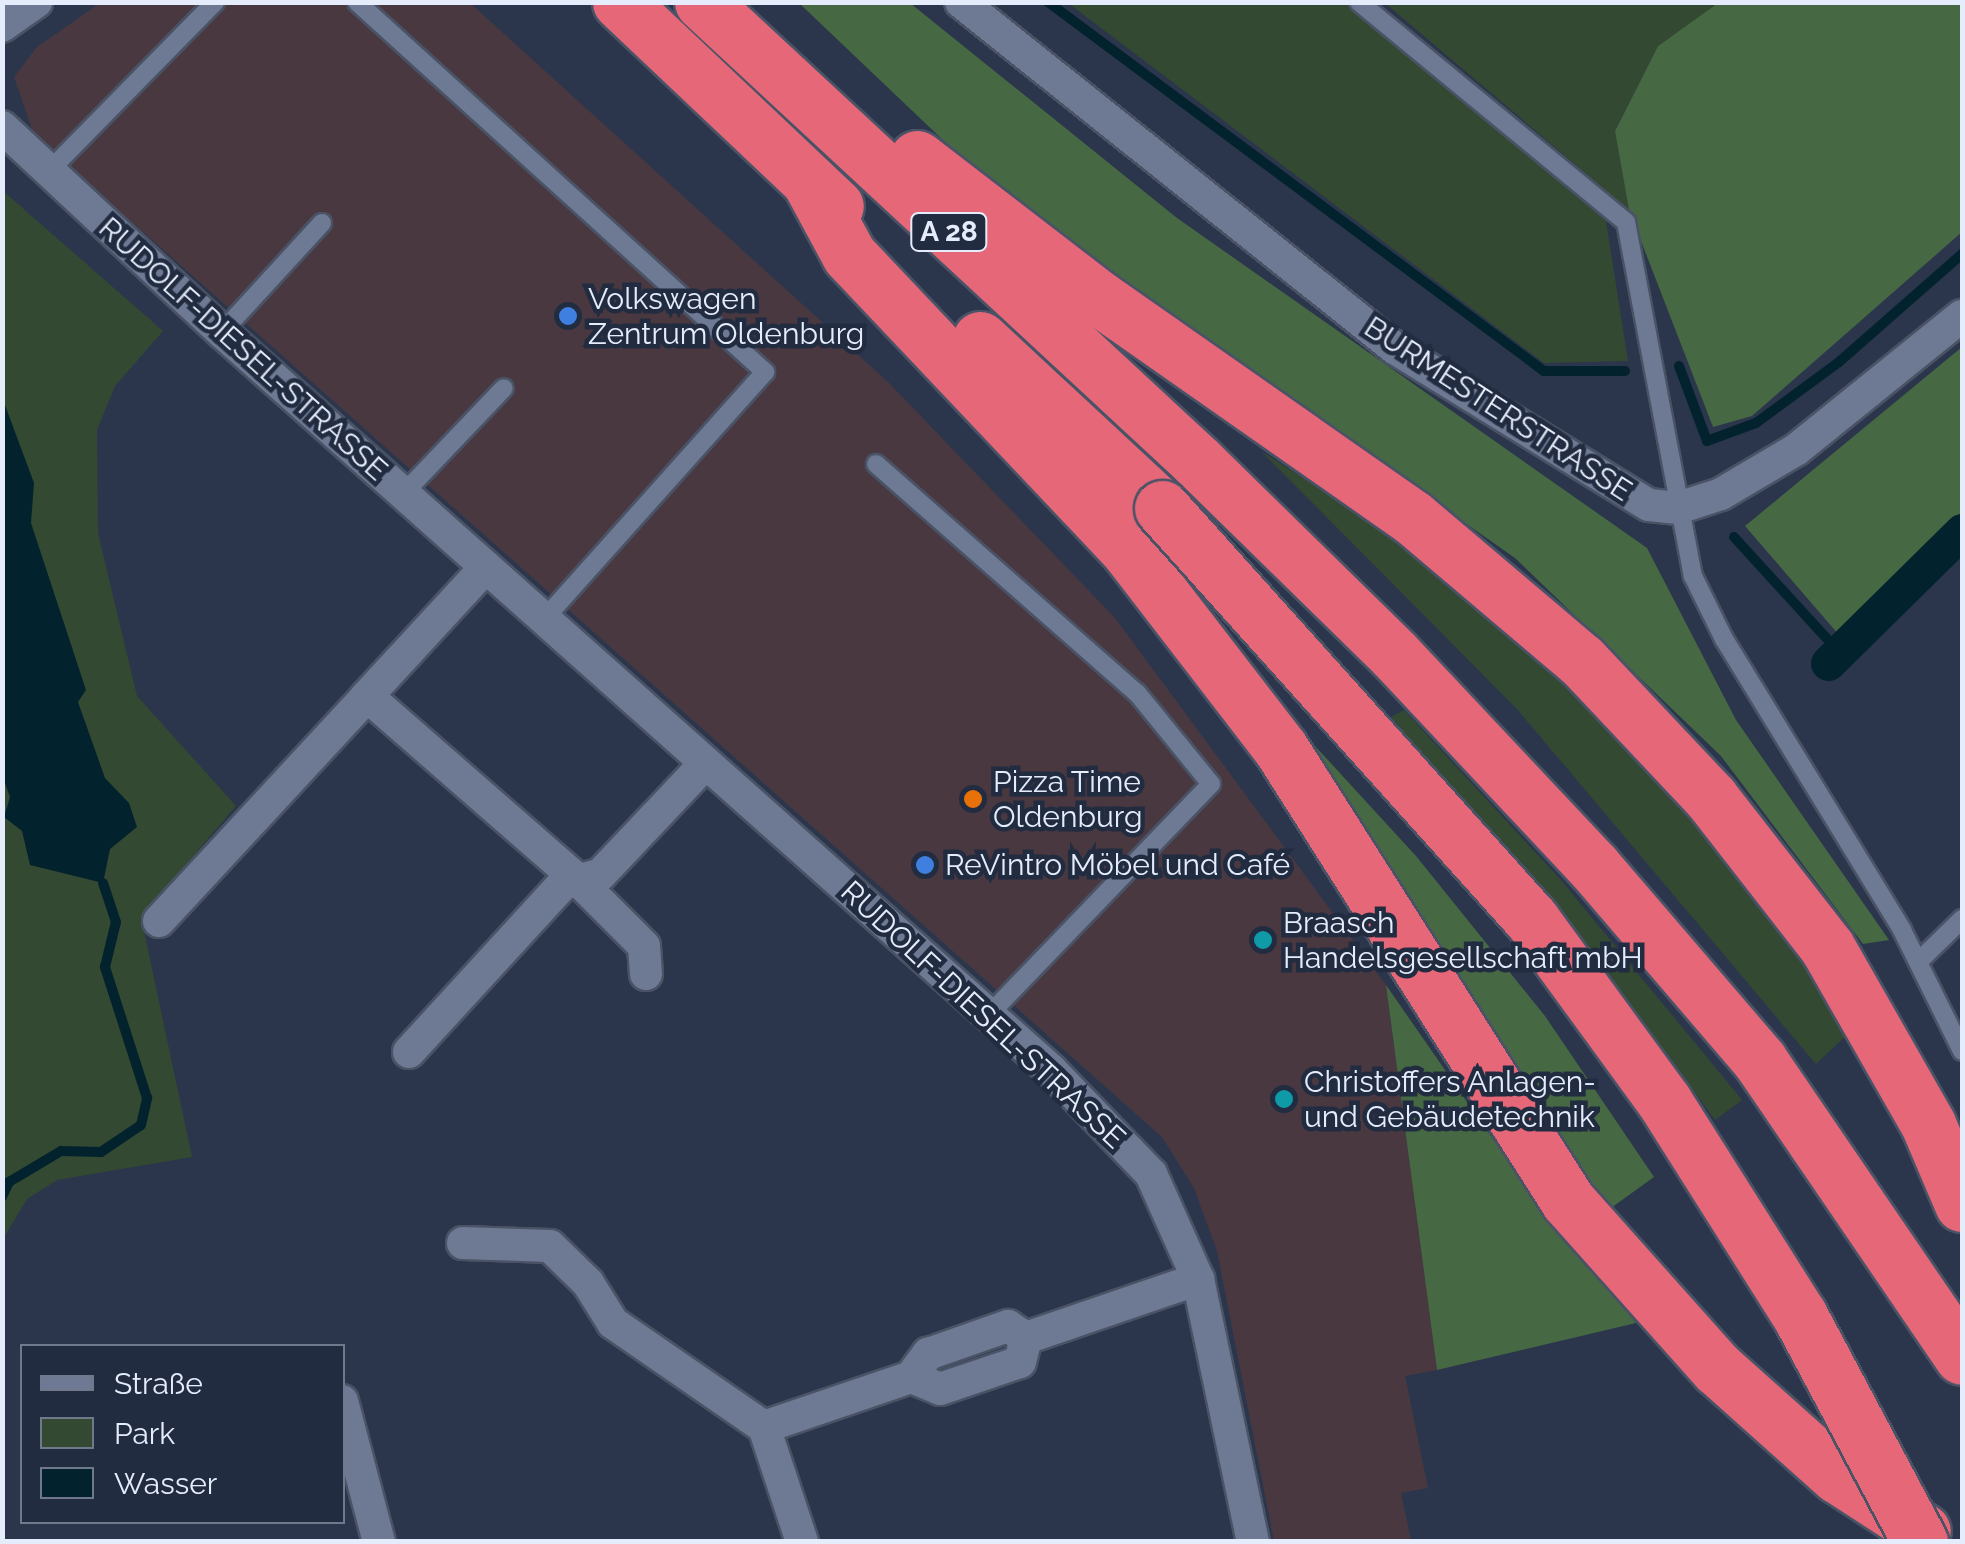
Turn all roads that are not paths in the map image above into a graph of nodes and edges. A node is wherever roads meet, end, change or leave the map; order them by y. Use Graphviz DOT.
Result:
graph roads {
  1 [pos="36,2"];
  2 [pos="215,2"];
  3 [pos="356,2"];
  4 [pos="620,2"];
  5 [pos="702,2"];
  6 [pos="744,2"];
  7 [pos="961,2"];
  8 [pos="1359,2"];
  9 [pos="2,26"];
  10 [pos="2,127"];
  11 [pos="48,172"];
  12 [pos="809,181"];
  13 [pos="322,223"];
  14 [pos="1962,316"];
  15 [pos="222,332"];
  16 [pos="504,388"];
  17 [pos="876,464"];
  18 [pos="404,494"];
  19 [pos="1678,508"];
  20 [pos="486,568"];
  21 [pos="544,619"];
  22 [pos="366,696"];
  23 [pos="706,763"];
  24 [pos="578,880"];
  25 [pos="1962,918"];
  26 [pos="159,921"];
  27 [pos="1918,962"];
  28 [pos="646,974"];
  29 [pos="990,1015"];
  30 [pos="1962,1051"];
  31 [pos="409,1052"];
  32 [pos="1962,1204"];
  33 [pos="463,1243"];
  34 [pos="1198,1279"];
  35 [pos="1962,1357"];
  36 [pos="345,1413"];
  37 [pos="764,1427"];
  38 [pos="1838,1476"];
  39 [pos="378,1542"];
  40 [pos="802,1542"];
  41 [pos="1253,1542"];
  42 [pos="1887,1542"];
  43 [pos="1920,1542"];
  44 [pos="1937,1542"];
  1 -- 9 [label="street"];
  2 -- 11 [label="lane"];
  3 -- 21 [label="lane"];
  4 -- 12 [label="highway, A 28"];
  5 -- 35 [label="highway, A 28"];
  6 -- 32 [label="highway"];
  7 -- 19 [label="street, BURMESTERSTRASSE"];
  8 -- 19 [label="lane"];
  10 -- 11 [label="street, RUDOLF-DIESEL-STRASSE"];
  11 -- 15 [label="street, RUDOLF-DIESEL-STRASSE"];
  12 -- 38 [label="highway"];
  12 -- 43 [label="highway, A 28, bridge"];
  13 -- 15 [label="lane"];
  14 -- 19 [label="street"];
  15 -- 18 [label="street, RUDOLF-DIESEL-STRASSE"];
  16 -- 18 [label="lane"];
  17 -- 29 [label="lane"];
  18 -- 20 [label="street, RUDOLF-DIESEL-STRASSE"];
  19 -- 27 [label="lane"];
  20 -- 21 [label="street, RUDOLF-DIESEL-STRASSE"];
  20 -- 22 [label="street"];
  21 -- 23 [label="street, RUDOLF-DIESEL-STRASSE"];
  22 -- 24 [label="street"];
  22 -- 26 [label="street"];
  23 -- 24 [label="street"];
  23 -- 29 [label="street, RUDOLF-DIESEL-STRASSE"];
  24 -- 28 [label="street"];
  24 -- 31 [label="street"];
  25 -- 27 [label="lane"];
  27 -- 30 [label="lane"];
  29 -- 34 [label="street, RUDOLF-DIESEL-STRASSE"];
  33 -- 37 [label="street"];
  34 -- 37 [label="street"];
  34 -- 41 [label="street, RUDOLF-DIESEL-STRASSE"];
  36 -- 39 [label="street"];
  37 -- 40 [label="street"];
  38 -- 42 [label="highway"];
  38 -- 44 [label="highway"];
}
